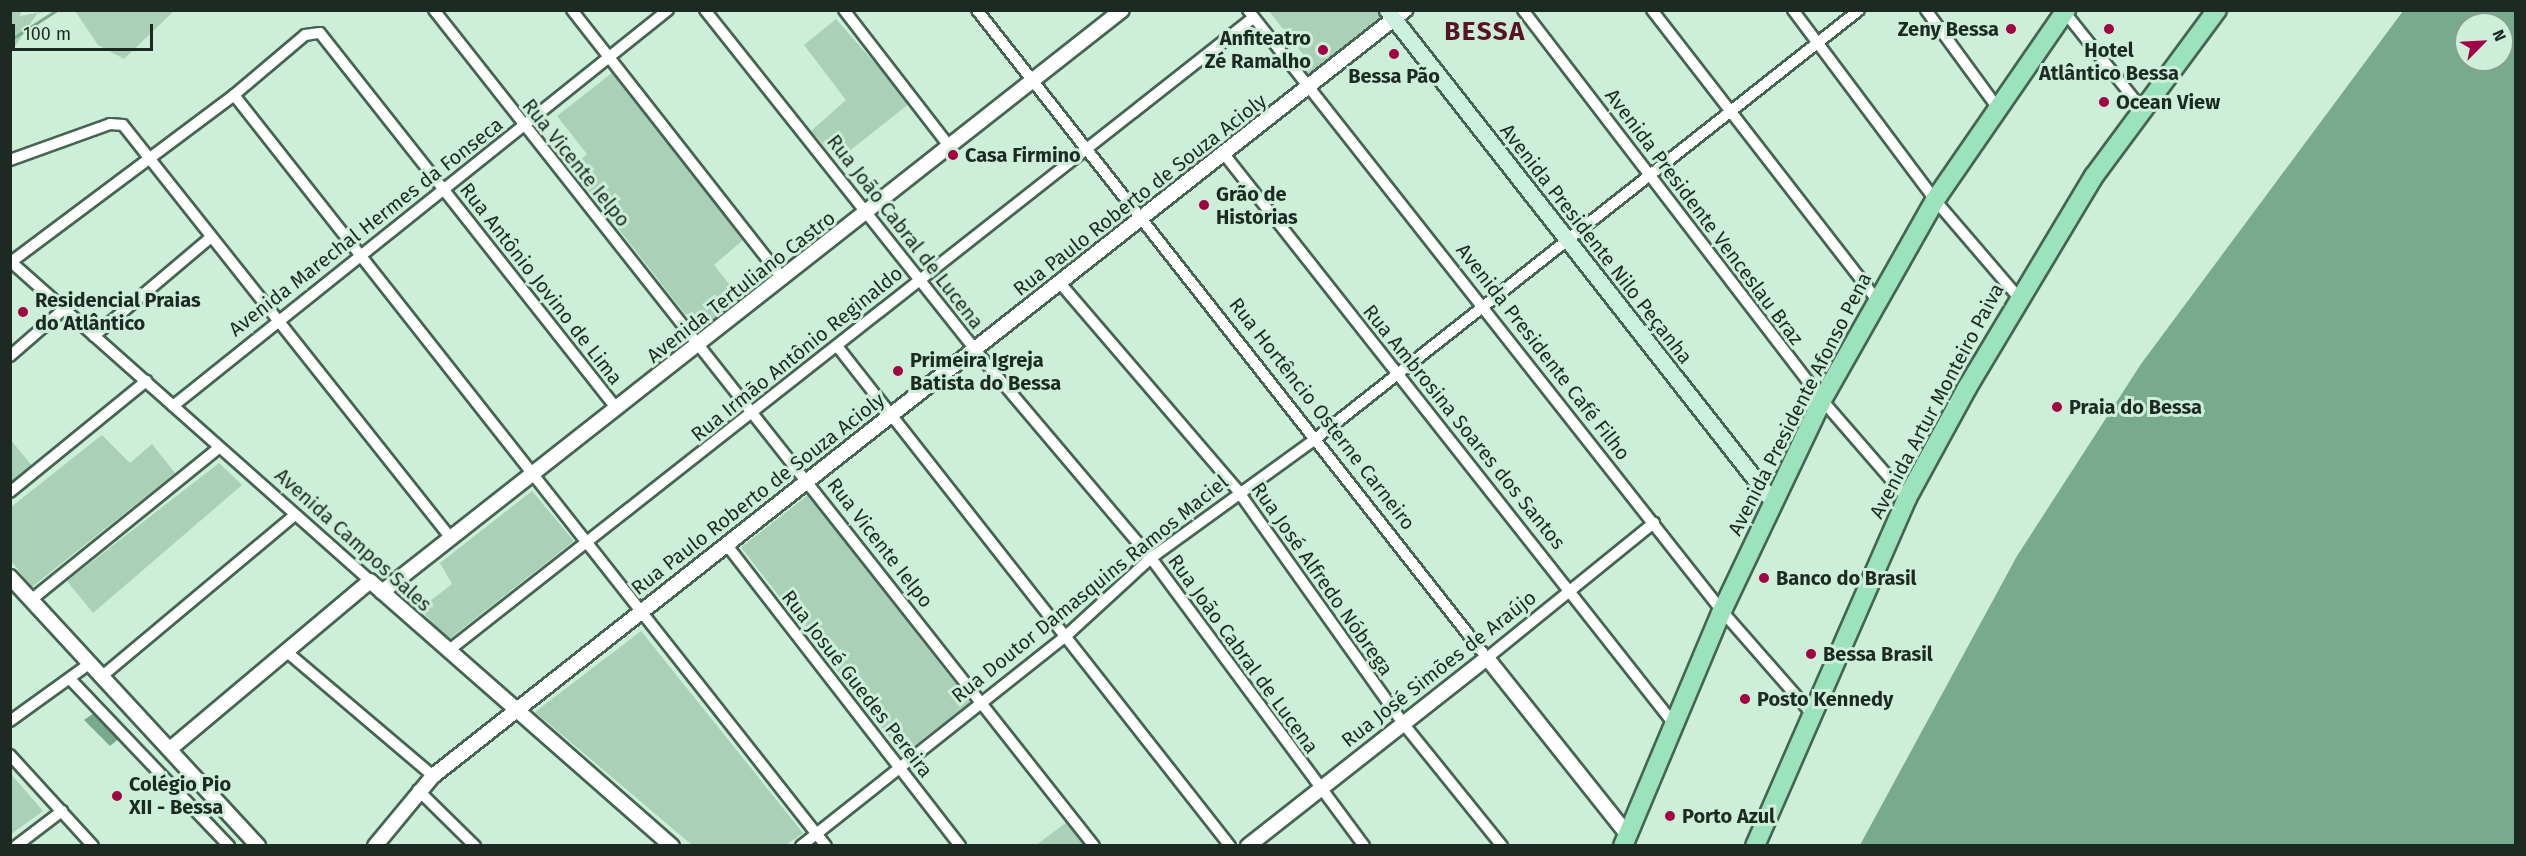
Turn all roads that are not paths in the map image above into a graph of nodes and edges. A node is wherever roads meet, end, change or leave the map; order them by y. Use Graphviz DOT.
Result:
graph roads {
  1 [pos="434,10"];
  2 [pos="572,10"];
  3 [pos="668,10"];
  4 [pos="705,10"];
  5 [pos="844,10"];
  6 [pos="978,10"];
  7 [pos="1523,10"];
  8 [pos="1652,10"];
  9 [pos="1793,10"];
  10 [pos="1859,10"];
  11 [pos="1926,10"];
  12 [pos="2217,10"];
  13 [pos="2064,11"];
  14 [pos="1114,13"];
  15 [pos="1395,13"];
  16 [pos="1250,14"];
  17 [pos="1818,42"];
  18 [pos="607,57"];
  19 [pos="1033,82"];
  20 [pos="1309,86"];
  21 [pos="234,95"];
  22 [pos="1997,107"];
  23 [pos="2142,109"];
  24 [pos="1732,111"];
  25 [pos="523,126"];
  26 [pos="950,147"];
  27 [pos="1086,150"];
  28 [pos="1224,154"];
  29 [pos="149,158"];
  30 [pos="10,160"];
  31 [pos="1651,176"];
  32 [pos="445,190"];
  33 [pos="1935,200"];
  34 [pos="867,213"];
  35 [pos="1141,222"];
  36 [pos="211,237"];
  37 [pos="1567,243"];
  38 [pos="358,256"];
  39 [pos="11,261"];
  40 [pos="783,279"];
  41 [pos="920,279"];
  42 [pos="1060,283"];
  43 [pos="2018,297"];
  44 [pos="1876,299"];
  45 [pos="1485,306"];
  46 [pos="63,310"];
  47 [pos="278,319"];
  48 [pos="94,336"];
  49 [pos="699,344"];
  50 [pos="837,346"];
  51 [pos="975,350"];
  52 [pos="10,356"];
  53 [pos="1398,374"];
  54 [pos="146,381"];
  55 [pos="1822,400"];
  56 [pos="173,406"];
  57 [pos="616,408"];
  58 [pos="753,412"];
  59 [pos="892,415"];
  60 [pos="1314,440"];
  61 [pos="219,448"];
  62 [pos="534,472"];
  63 [pos="808,479"];
  64 [pos="1238,491"];
  65 [pos="10,492"];
  66 [pos="1907,498"];
  67 [pos="1773,502"];
  68 [pos="295,515"];
  69 [pos="1654,524"];
  70 [pos="450,537"];
  71 [pos="590,541"];
  72 [pos="726,544"];
  73 [pos="1151,558"];
  74 [pos="370,581"];
  75 [pos="12,582"];
  76 [pos="1572,589"];
  77 [pos="382,592"];
  78 [pos="31,600"];
  79 [pos="642,609"];
  80 [pos="1722,611"];
  81 [pos="1068,634"];
  82 [pos="448,651"];
  83 [pos="287,652"];
  84 [pos="1487,658"];
  85 [pos="89,664"];
  86 [pos="101,677"];
  87 [pos="70,679"];
  88 [pos="981,702"];
  89 [pos="515,712"];
  90 [pos="1812,715"];
  91 [pos="10,721"];
  92 [pos="1402,722"];
  93 [pos="1674,724"];
  94 [pos="170,749"];
  95 [pos="10,755"];
  96 [pos="898,766"];
  97 [pos="193,774"];
  98 [pos="434,776"];
  99 [pos="1319,789"];
  100 [pos="178,790"];
  101 [pos="418,790"];
  102 [pos="62,811"];
  103 [pos="816,833"];
  104 [pos="1626,842"];
  105 [pos="16,846"];
  106 [pos="93,846"];
  107 [pos="229,846"];
  108 [pos="258,846"];
  109 [pos="375,846"];
  110 [pos="475,846"];
  111 [pos="672,846"];
  112 [pos="801,846"];
  113 [pos="826,846"];
  114 [pos="960,846"];
  115 [pos="1094,846"];
  116 [pos="1230,846"];
  117 [pos="1248,846"];
  118 [pos="1364,846"];
  119 [pos="1502,846"];
  120 [pos="1755,846"];
  1 -- 25 [label="street, Rua Vicente Ielpo"];
  2 -- 18 [label="street"];
  3 -- 18 [label="street, Avenida Marechal Hermes da Fonseca"];
  4 -- 34 [label="street, Rua João Cabral de Lucena"];
  5 -- 26 [label="street"];
  6 -- 19 [label="street, Rua Hortêncio Osterne Carneiro"];
  7 -- 31 [label="street, Avenida Presidente Venceslau Braz"];
  8 -- 24 [label="street"];
  9 -- 17 [label="street"];
  10 -- 17 [label="street, Rua Doutor Damasquins Ramos Maciel"];
  11 -- 22 [label="street"];
  12 -- 23 [label="main road, Avenida Artur Monteiro Paiva"];
  13 -- 22 [label="main road, Avenida Presidente Afonso Pena"];
  13 -- 23 [label="street"];
  14 -- 19 [label="street, Avenida Tertuliano Castro"];
  15 -- 20 [label="street, Rua Paulo Roberto de Souza Acioly"];
  15 -- 37 [label="main road, Avenida Presidente Nilo Peçanha"];
  16 -- 20 [label="street, Avenida Presidente Café Filho"];
  16 -- 27 [label="street, Rua Irmão Antônio Reginaldo"];
  17 -- 24 [label="street, Rua Doutor Damasquins Ramos Maciel"];
  17 -- 33 [label="street"];
  18 -- 25 [label="street, Avenida Marechal Hermes da Fonseca"];
  18 -- 40 [label="street"];
  19 -- 26 [label="street, Avenida Tertuliano Castro"];
  19 -- 27 [label="street, Rua Hortêncio Osterne Carneiro"];
  20 -- 28 [label="street, Rua Paulo Roberto de Souza Acioly"];
  20 -- 45 [label="street, Avenida Presidente Café Filho"];
  21 -- 29 [label="street"];
  21 -- 32 [label="street, Rua Antônio Jovino de Lima"];
  21 -- 38 [label="street"];
  22 -- 33 [label="main road, Avenida Presidente Afonso Pena"];
  23 -- 43 [label="main road, Avenida Artur Monteiro Paiva"];
  24 -- 31 [label="street, Rua Doutor Damasquins Ramos Maciel"];
  24 -- 44 [label="street"];
  25 -- 32 [label="street, Avenida Marechal Hermes da Fonseca"];
  25 -- 49 [label="street, Rua Vicente Ielpo"];
  26 -- 34 [label="street, Avenida Tertuliano Castro"];
  27 -- 35 [label="street, Rua Hortêncio Osterne Carneiro"];
  27 -- 41 [label="street, Rua Irmão Antônio Reginaldo"];
  28 -- 35 [label="street, Rua Paulo Roberto de Souza Acioly"];
  28 -- 53 [label="street, Rua Ambrosina Soares dos Santos"];
  29 -- 30 [label="street"];
  29 -- 36 [label="street"];
  29 -- 39 [label="street"];
  31 -- 37 [label="street, Rua Doutor Damasquins Ramos Maciel"];
  31 -- 55 [label="street, Avenida Presidente Venceslau Braz"];
  32 -- 38 [label="street, Avenida Marechal Hermes da Fonseca"];
  32 -- 57 [label="street, Rua Antônio Jovino de Lima"];
  33 -- 43 [label="street"];
  33 -- 44 [label="main road, Avenida Presidente Afonso Pena"];
  34 -- 40 [label="street, Avenida Tertuliano Castro"];
  34 -- 41 [label="street, Rua João Cabral de Lucena"];
  35 -- 42 [label="street, Rua Paulo Roberto de Souza Acioly"];
  35 -- 60 [label="street, Rua Hortêncio Osterne Carneiro"];
  36 -- 47 [label="street"];
  36 -- 48 [label="street"];
  37 -- 45 [label="street, Rua Doutor Damasquins Ramos Maciel"];
  37 -- 67 [label="main road, Avenida Presidente Nilo Peçanha"];
  38 -- 47 [label="street, Avenida Marechal Hermes da Fonseca"];
  38 -- 62 [label="street"];
  39 -- 46 [label="street, Avenida Campos Sales"];
  40 -- 49 [label="street, Avenida Tertuliano Castro"];
  41 -- 50 [label="street, Rua Irmão Antônio Reginaldo"];
  41 -- 51 [label="street, Rua João Cabral de Lucena"];
  42 -- 51 [label="street, Rua Paulo Roberto de Souza Acioly"];
  42 -- 64 [label="street, Rua José Alfredo Nóbrega"];
  43 -- 66 [label="main road, Avenida Artur Monteiro Paiva"];
  44 -- 55 [label="main road, Avenida Presidente Afonso Pena"];
  45 -- 53 [label="street, Rua Doutor Damasquins Ramos Maciel"];
  45 -- 69 [label="street, Avenida Presidente Café Filho"];
  46 -- 48 [label="street, Avenida Campos Sales"];
  46 -- 52 [label="street"];
  47 -- 56 [label="street, Avenida Marechal Hermes da Fonseca"];
  47 -- 70 [label="street"];
  48 -- 54 [label="street, Avenida Campos Sales"];
  49 -- 57 [label="street, Avenida Tertuliano Castro"];
  49 -- 58 [label="street, Rua Vicente Ielpo"];
  50 -- 58 [label="street, Rua Irmão Antônio Reginaldo"];
  50 -- 59 [label="street"];
  51 -- 59 [label="street, Rua Paulo Roberto de Souza Acioly"];
  51 -- 73 [label="street, Rua João Cabral de Lucena"];
  53 -- 60 [label="street, Rua Doutor Damasquins Ramos Maciel"];
  53 -- 76 [label="street, Rua Ambrosina Soares dos Santos"];
  54 -- 56 [label="street, Avenida Campos Sales"];
  54 -- 65 [label="street"];
  55 -- 66 [label="street, Avenida Presidente Venceslau Braz"];
  55 -- 67 [label="main road, Avenida Presidente Afonso Pena"];
  56 -- 61 [label="street, Avenida Campos Sales"];
  57 -- 62 [label="street, Avenida Tertuliano Castro"];
  58 -- 63 [label="street, Rua Vicente Ielpo"];
  58 -- 71 [label="street, Rua Irmão Antônio Reginaldo"];
  59 -- 63 [label="street, Rua Paulo Roberto de Souza Acioly"];
  59 -- 81 [label="street"];
  60 -- 64 [label="street, Rua Doutor Damasquins Ramos Maciel"];
  60 -- 84 [label="street, Rua Hortêncio Osterne Carneiro"];
  61 -- 68 [label="street, Avenida Campos Sales"];
  61 -- 78 [label="street"];
  62 -- 70 [label="street, Avenida Tertuliano Castro"];
  62 -- 71 [label="street"];
  63 -- 72 [label="street, Rua Paulo Roberto de Souza Acioly"];
  63 -- 88 [label="street, Rua Vicente Ielpo"];
  64 -- 73 [label="street, Rua Doutor Damasquins Ramos Maciel"];
  64 -- 92 [label="street, Rua José Alfredo Nóbrega"];
  66 -- 90 [label="main road, Avenida Artur Monteiro Paiva"];
  67 -- 80 [label="main road, Avenida Presidente Afonso Pena"];
  68 -- 74 [label="street, Avenida Campos Sales"];
  68 -- 86 [label="street"];
  69 -- 76 [label="street, Rua José Simões de Araújo"];
  69 -- 80 [label="street, Avenida Presidente Café Filho"];
  70 -- 77 [label="street, Avenida Tertuliano Castro"];
  71 -- 79 [label="street"];
  71 -- 82 [label="street, Rua Irmão Antônio Reginaldo"];
  72 -- 79 [label="street, Rua Paulo Roberto de Souza Acioly"];
  72 -- 96 [label="street, Rua Josué Guedes Pereira"];
  73 -- 81 [label="street, Rua Doutor Damasquins Ramos Maciel"];
  73 -- 99 [label="street, Rua João Cabral de Lucena"];
  74 -- 77 [label="street, Avenida Campos Sales"];
  74 -- 83 [label="street"];
  75 -- 78 [label="street"];
  76 -- 84 [label="street, Rua José Simões de Araújo"];
  76 -- 93 [label="street, Rua Ambrosina Soares dos Santos"];
  77 -- 82 [label="street, Avenida Campos Sales"];
  78 -- 85 [label="street"];
  79 -- 89 [label="street, Rua Paulo Roberto de Souza Acioly"];
  79 -- 103 [label="street"];
  80 -- 90 [label="street, Avenida Presidente Café Filho"];
  80 -- 93 [label="main road, Avenida Presidente Afonso Pena"];
  81 -- 88 [label="street, Rua Doutor Damasquins Ramos Maciel"];
  81 -- 116 [label="street"];
  82 -- 89 [label="street, Avenida Campos Sales"];
  83 -- 94 [label="street"];
  83 -- 98 [label="street"];
  84 -- 92 [label="street, Rua José Simões de Araújo"];
  84 -- 104 [label="street, Rua Hortêncio Osterne Carneiro"];
  85 -- 86 [label="street"];
  85 -- 87 [label="street"];
  86 -- 94 [label="street"];
  87 -- 91 [label="street"];
  87 -- 100 [label="street"];
  88 -- 96 [label="street, Rua Doutor Damasquins Ramos Maciel"];
  88 -- 115 [label="street, Rua Vicente Ielpo"];
  89 -- 98 [label="street, Rua Paulo Roberto de Souza Acioly"];
  89 -- 111 [label="street, Avenida Campos Sales"];
  90 -- 120 [label="main road, Avenida Artur Monteiro Paiva"];
  92 -- 99 [label="street, Rua José Simões de Araújo"];
  92 -- 119 [label="street, Rua José Alfredo Nóbrega"];
  93 -- 104 [label="main road, Avenida Presidente Afonso Pena"];
  94 -- 97 [label="street"];
  95 -- 102 [label="street"];
  96 -- 103 [label="street, Rua Doutor Damasquins Ramos Maciel"];
  96 -- 114 [label="street, Rua Josué Guedes Pereira"];
  97 -- 100 [label="street"];
  97 -- 108 [label="street"];
  98 -- 101 [label="street, Rua Paulo Roberto de Souza Acioly"];
  99 -- 117 [label="street, Rua José Simões de Araújo"];
  99 -- 118 [label="street, Rua João Cabral de Lucena"];
  100 -- 107 [label="street"];
  101 -- 109 [label="street, Rua Paulo Roberto de Souza Acioly"];
  101 -- 110 [label="street"];
  102 -- 105 [label="street"];
  102 -- 106 [label="street"];
  103 -- 112 [label="street, Rua Doutor Damasquins Ramos Maciel"];
  103 -- 113 [label="street"];
}
